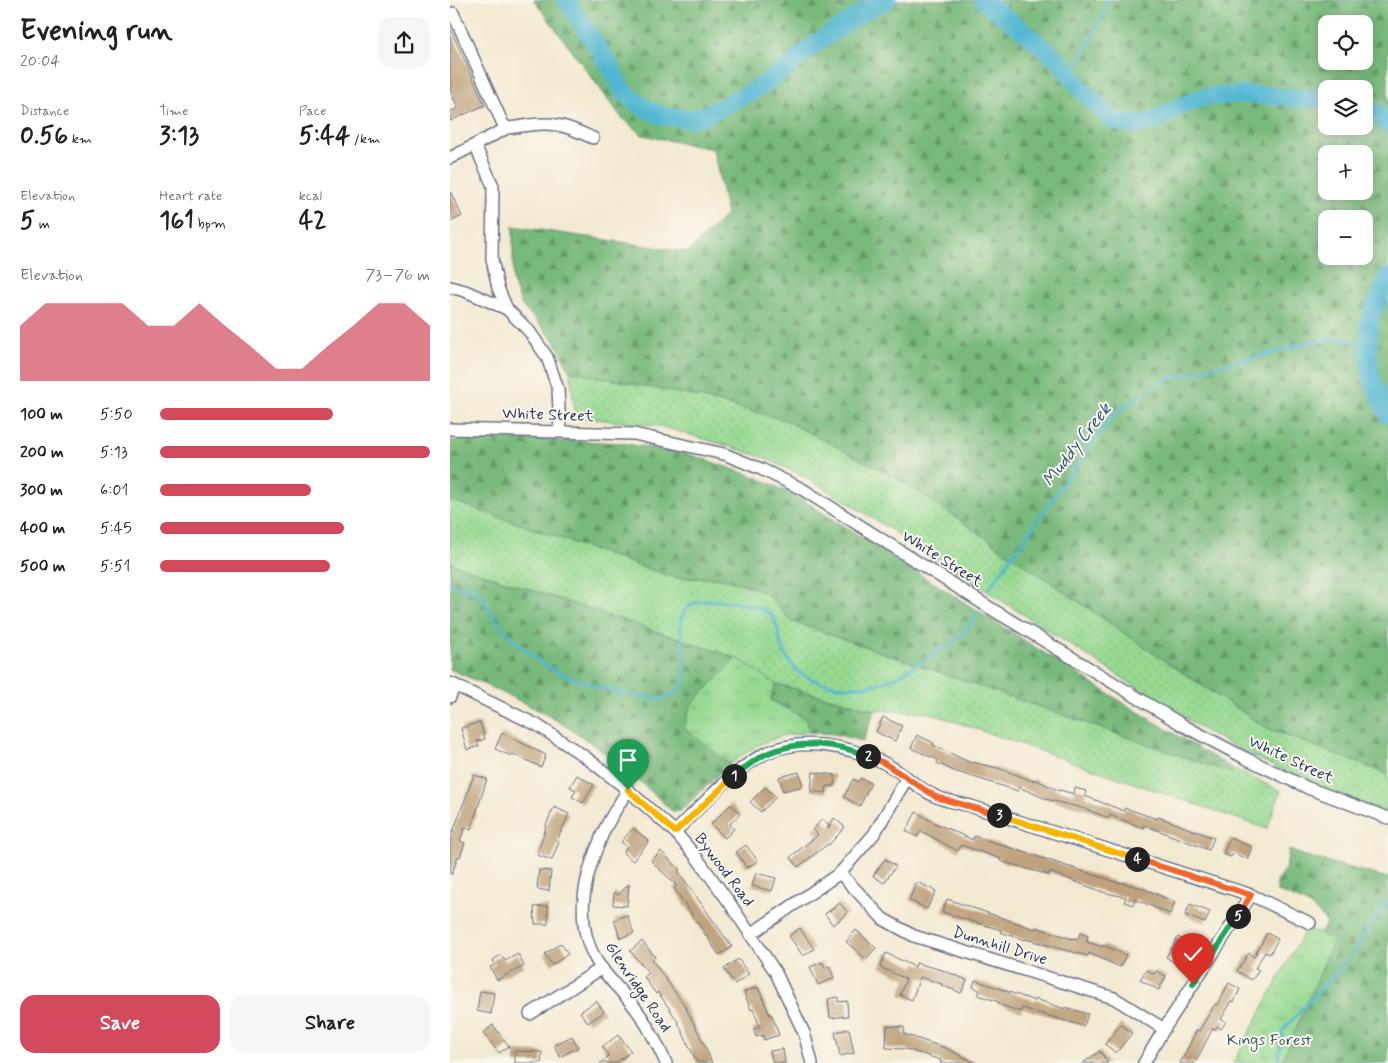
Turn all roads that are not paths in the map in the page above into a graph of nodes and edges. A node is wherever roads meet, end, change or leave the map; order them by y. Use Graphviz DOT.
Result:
graph roads {
  1 [pos="453,13"];
  2 [pos="508,128"];
  3 [pos="593,138"];
  4 [pos="475,145"];
  5 [pos="450,158"];
  6 [pos="450,287"];
  7 [pos="507,309"];
  8 [pos="450,430"];
  9 [pos="560,431"];
  10 [pos="452,684"];
  11 [pos="450,697"];
  12 [pos="907,778"];
  13 [pos="628,790"];
  14 [pos="1388,818"];
  15 [pos="675,832"];
  16 [pos="840,873"];
  17 [pos="1251,895"];
  18 [pos="1310,923"];
  19 [pos="751,934"];
  20 [pos="602,968"];
  21 [pos="530,1014"];
  22 [pos="1164,1029"];
  23 [pos="666,1063"];
  24 [pos="812,1063"];
  25 [pos="1144,1063"];
  1 -- 2 [label="street"];
  2 -- 3 [label="street"];
  2 -- 4 [label="street"];
  4 -- 5 [label="street"];
  4 -- 7 [label="street"];
  6 -- 7 [label="street"];
  7 -- 9 [label="street"];
  8 -- 9 [label="street, White Street"];
  9 -- 14 [label="street, White Street"];
  10 -- 11 [label="street"];
  10 -- 13 [label="street, Bywood Road"];
  12 -- 15 [label="street"];
  12 -- 16 [label="street"];
  12 -- 17 [label="street"];
  13 -- 15 [label="street, Bywood Road"];
  13 -- 20 [label="street, Glenridge Road"];
  15 -- 19 [label="street, Bywood Road"];
  16 -- 19 [label="street"];
  16 -- 22 [label="street, Dunnhill Drive"];
  17 -- 18 [label="street"];
  17 -- 22 [label="street"];
  19 -- 24 [label="street, Bywood Road"];
  20 -- 21 [label="street"];
  20 -- 23 [label="street, Glenridge Road"];
  22 -- 25 [label="street"];
}
